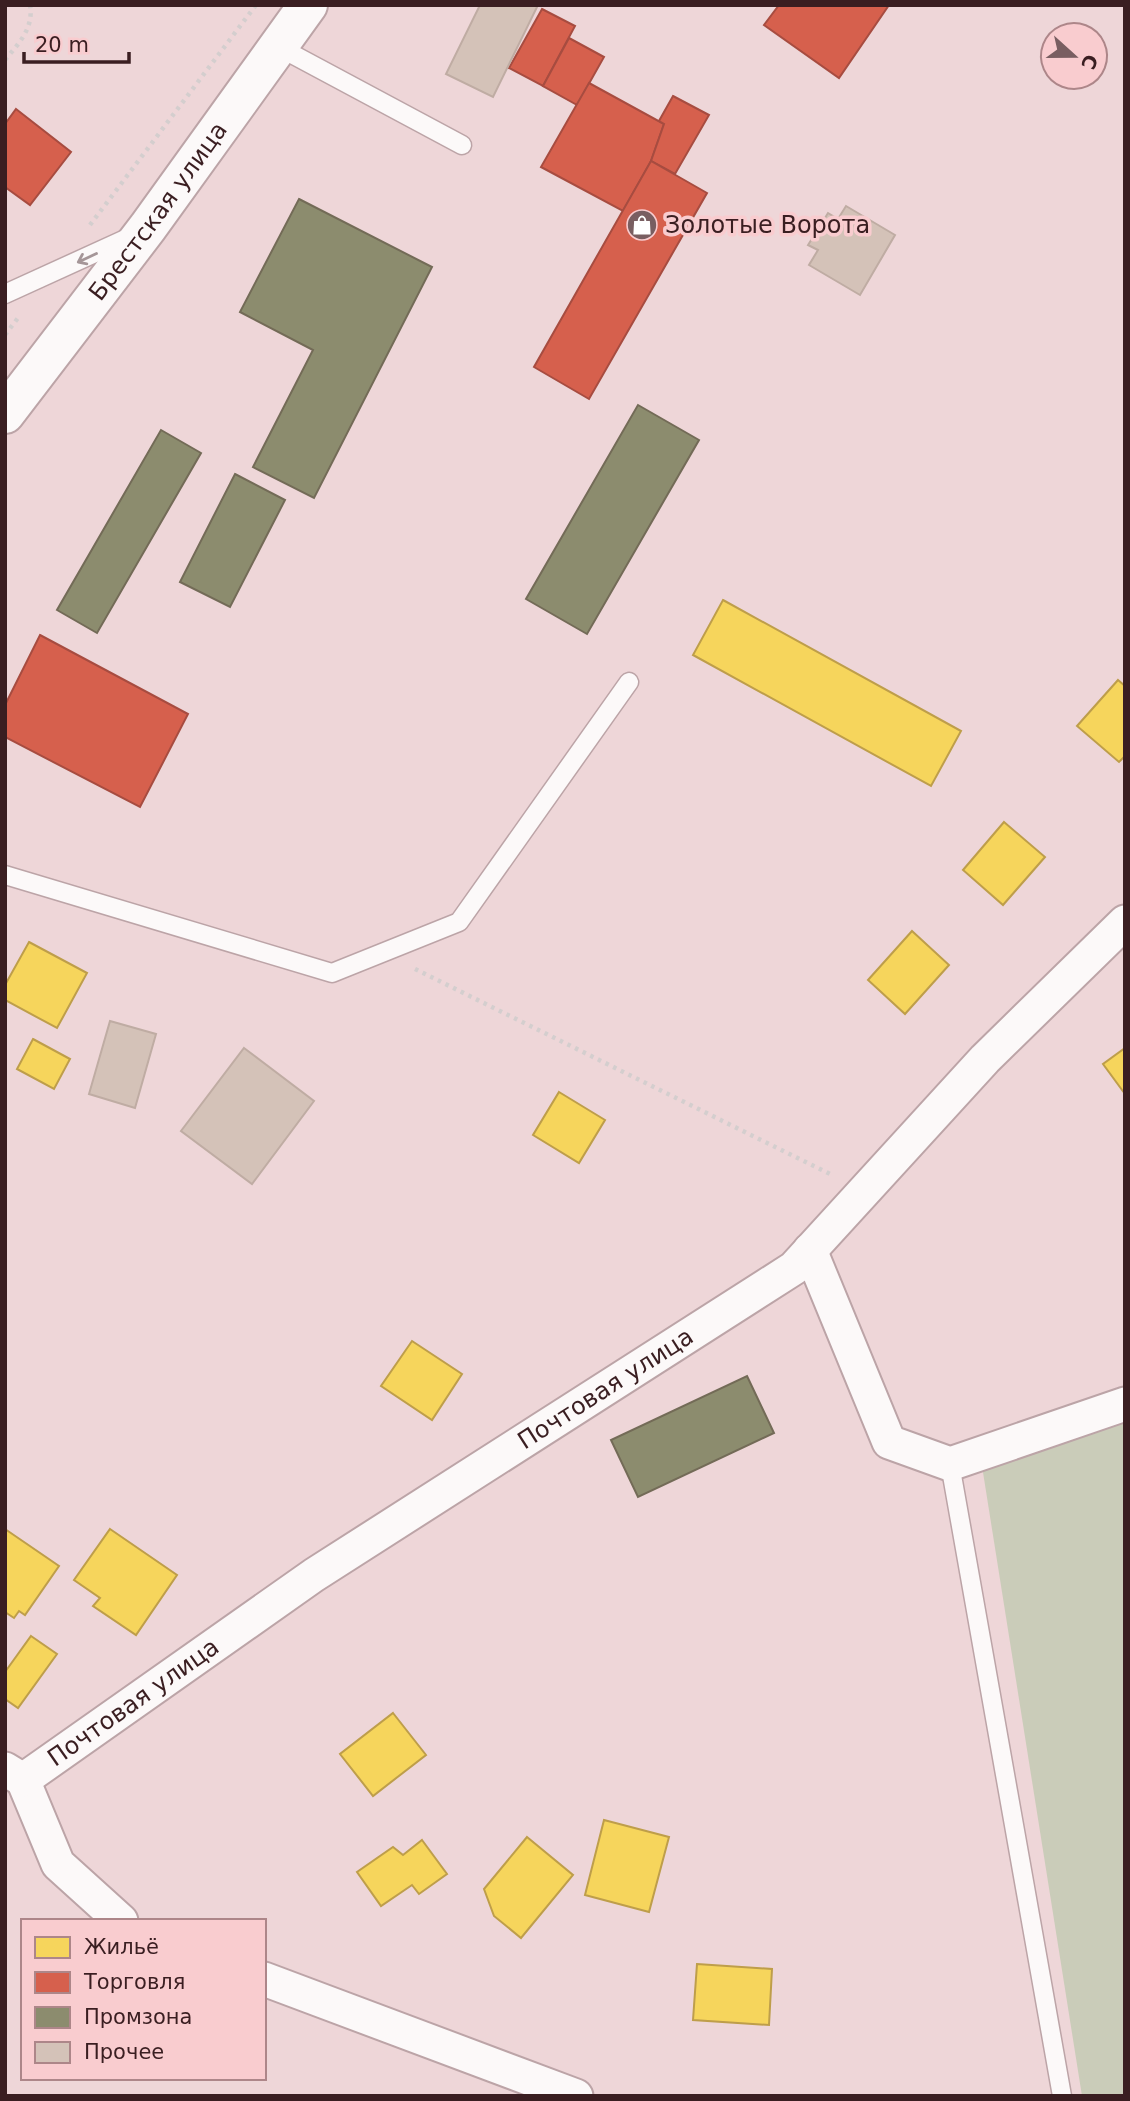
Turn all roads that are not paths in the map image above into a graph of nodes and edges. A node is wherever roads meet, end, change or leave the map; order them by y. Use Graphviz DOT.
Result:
graph roads {
  1 [pos="307,5"];
  2 [pos="276,46"];
  3 [pos="462,145"];
  4 [pos="148,227"];
  5 [pos="8,291"];
  6 [pos="5,414"];
  7 [pos="629,682"];
  8 [pos="5,875"];
  9 [pos="1125,922"];
  10 [pos="810,1250"];
  11 [pos="1125,1404"];
  12 [pos="950,1464"];
  13 [pos="14,1774"];
  14 [pos="119,1919"];
  15 [pos="266,1980"];
  16 [pos="576,2096"];
  17 [pos="1062,2096"];
  1 -- 2 [label="main road, Брестская улица"];
  2 -- 3 [label="lane"];
  2 -- 4 [label="main road, Брестская улица"];
  4 -- 5 [label="lane, one-way"];
  4 -- 6 [label="main road, Брестская улица"];
  7 -- 8 [label="lane"];
  9 -- 10 [label="street, Почтовая улица"];
  10 -- 12 [label="street"];
  10 -- 13 [label="street, Почтовая улица"];
  11 -- 12 [label="street"];
  12 -- 17 [label="lane"];
  13 -- 14 [label="street"];
  15 -- 16 [label="street"];
}
